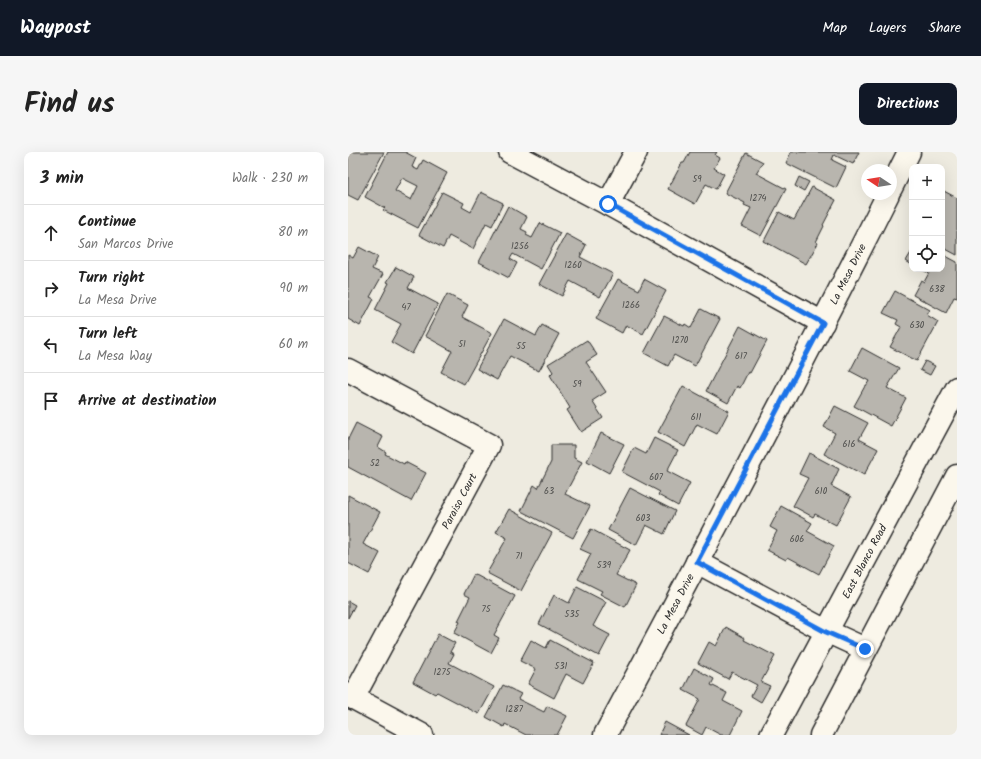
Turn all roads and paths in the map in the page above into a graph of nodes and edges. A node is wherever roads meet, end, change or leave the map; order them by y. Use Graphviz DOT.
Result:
graph roads {
  1 [pos="510,152"];
  2 [pos="636,152"];
  3 [pos="909,152"];
  4 [pos="897,176"];
  5 [pos="885,200"];
  6 [pos="608,204"];
  7 [pos="823,323"];
  8 [pos="348,370"];
  9 [pos="957,388"];
  10 [pos="957,476"];
  11 [pos="697,562"];
  12 [pos="826,632"];
  13 [pos="865,649"];
  14 [pos="351,696"];
  15 [pos="422,735"];
  16 [pos="605,735"];
  17 [pos="771,735"];
  18 [pos="821,735"];
  1 -- 6 [label="main road"];
  2 -- 6 [label="main road"];
  3 -- 4 [label="main road"];
  5 -- 7 [label="main road, La Mesa Drive"];
  6 -- 7 [label="main road"];
  7 -- 11 [label="main road, La Mesa Drive"];
  8 -- 14 [label="main road, Paraiso Court"];
  9 -- 12 [label="main road, East Blanco Road"];
  10 -- 13 [label="main road"];
  11 -- 12 [label="main road"];
  11 -- 16 [label="main road, La Mesa Drive"];
  12 -- 13 [label="main road"];
  12 -- 17 [label="main road, East Blanco Road"];
  13 -- 18 [label="main road"];
  14 -- 15 [label="main road"];
}
